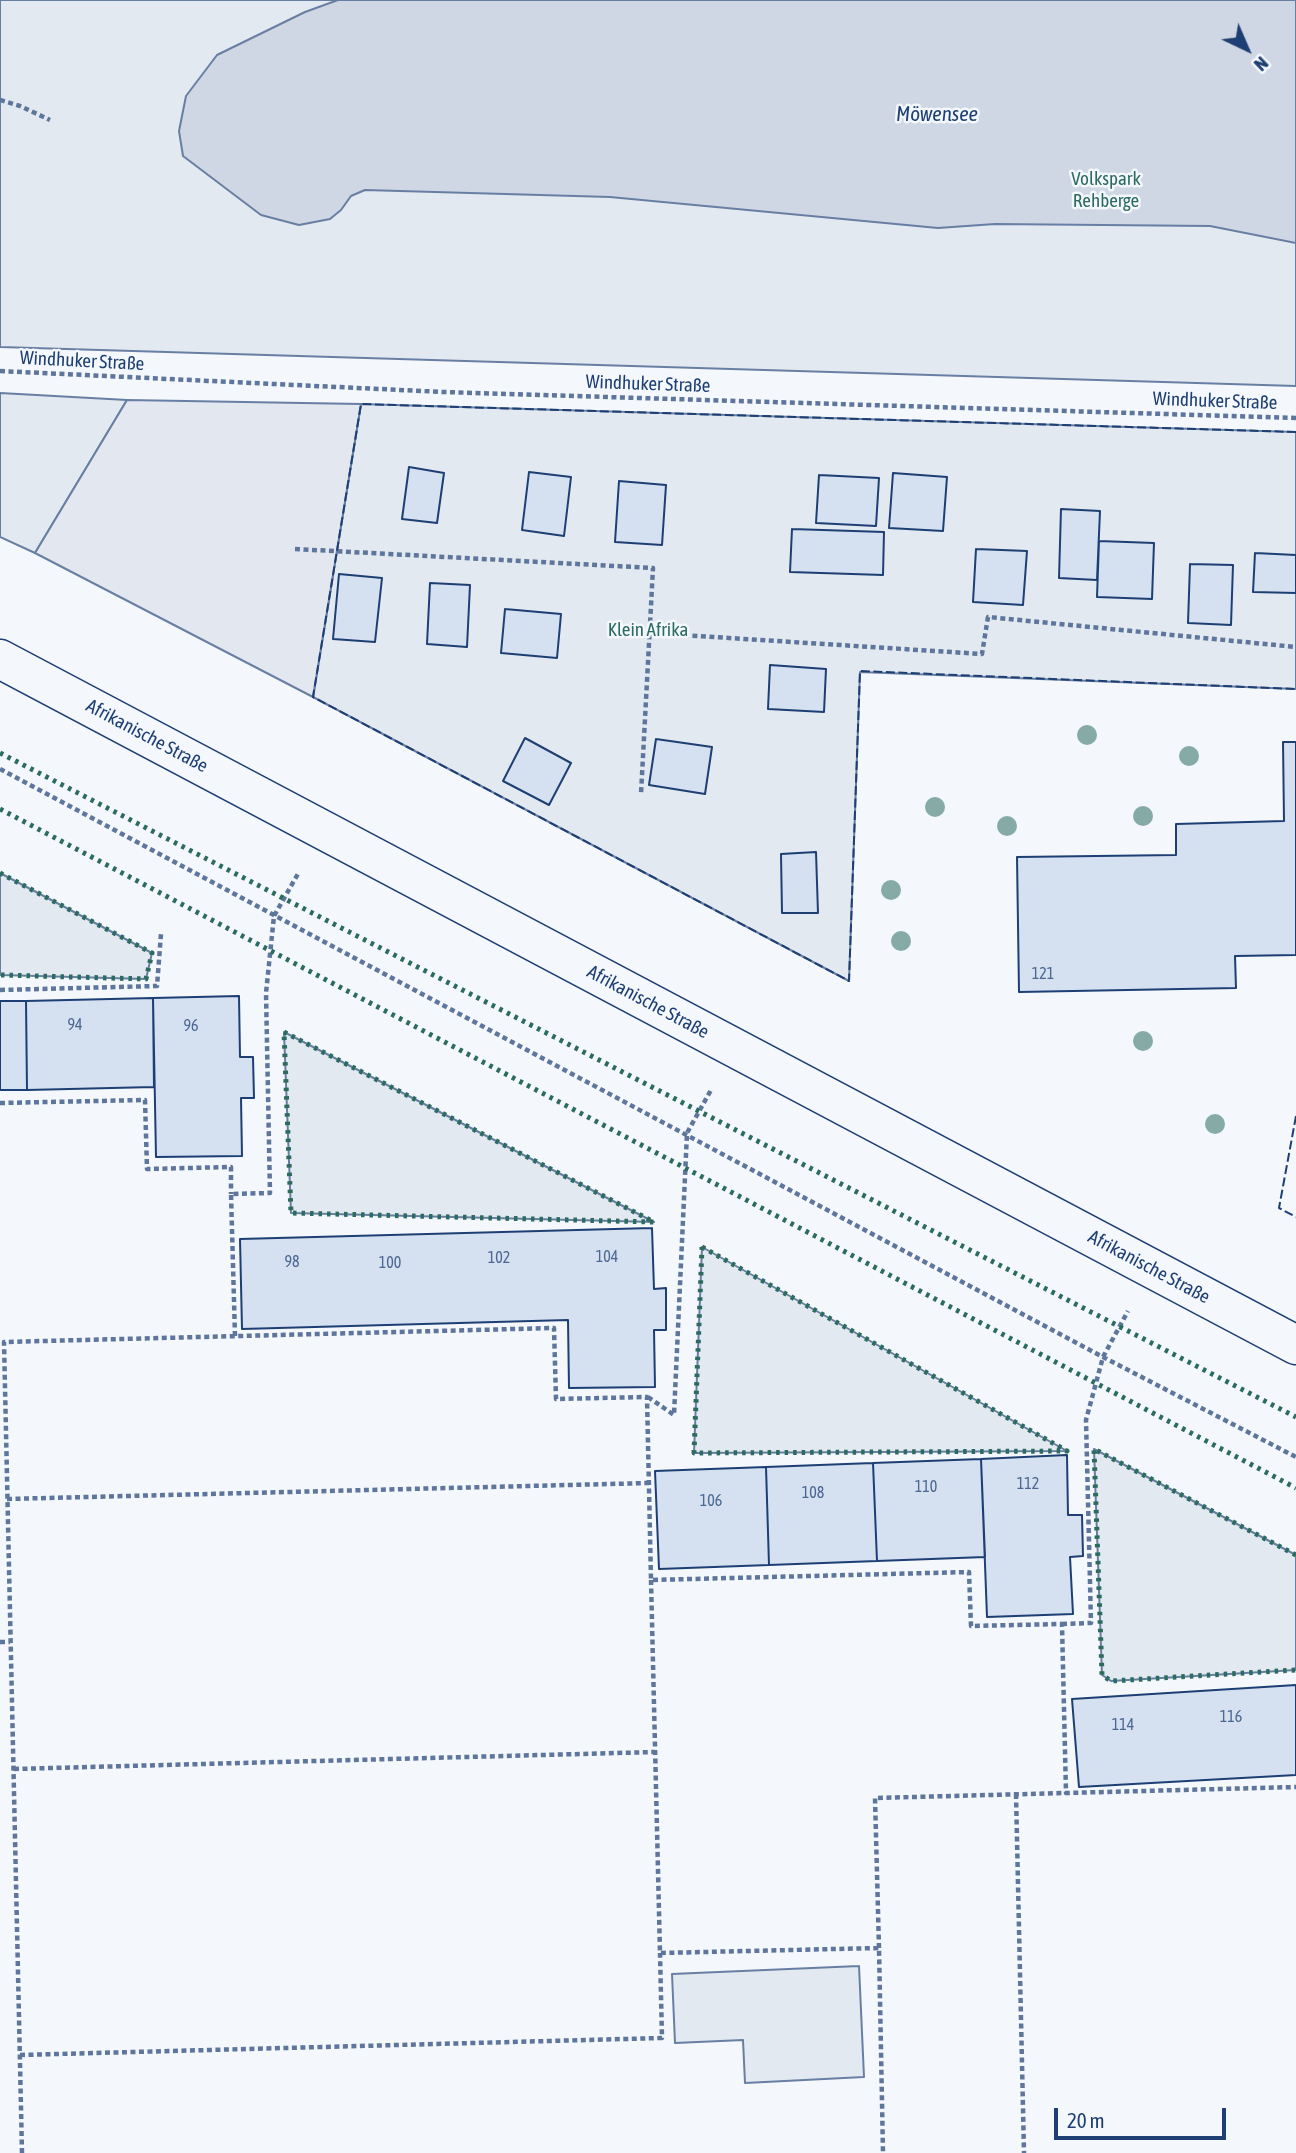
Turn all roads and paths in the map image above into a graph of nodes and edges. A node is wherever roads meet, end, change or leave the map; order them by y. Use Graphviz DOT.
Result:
graph roads {
  1 [pos="0,100"];
  2 [pos="50,120"];
  3 [pos="0,371"];
  4 [pos="1296,418"];
  5 [pos="295,549"];
  6 [pos="650,634"];
  7 [pos="1296,647"];
  8 [pos="0,659"];
  9 [pos="0,769"];
  10 [pos="641,794"];
  11 [pos="323,830"];
  12 [pos="274,916"];
  13 [pos="161,934"];
  14 [pos="0,990"];
  15 [pos="734,1048"];
  16 [pos="0,1103"];
  17 [pos="687,1133"];
  18 [pos="231,1194"];
  19 [pos="1151,1268"];
  20 [pos="235,1336"];
  21 [pos="2,1342"];
  22 [pos="1296,1345"];
  23 [pos="1103,1357"];
  24 [pos="647,1396"];
  25 [pos="1296,1457"];
  26 [pos="649,1483"];
  27 [pos="7,1499"];
  28 [pos="651,1580"];
  29 [pos="1062,1624"];
  30 [pos="0,1642"];
  31 [pos="10,1642"];
  32 [pos="656,1752"];
  33 [pos="14,1769"];
  34 [pos="1296,1787"];
  35 [pos="1066,1793"];
  36 [pos="1016,1794"];
  37 [pos="879,1948"];
  38 [pos="660,1953"];
  39 [pos="20,2055"];
  40 [pos="22,2153"];
  41 [pos="883,2153"];
  42 [pos="1024,2153"];
  1 -- 2 [label="path"];
  3 -- 4 [label="path, Windhuker Straße"];
  5 -- 6 [label="path"];
  6 -- 7 [label="path"];
  6 -- 10 [label="path"];
  8 -- 11 [label="street, Afrikanische Straße"];
  9 -- 12 [label="path"];
  11 -- 12 [label="path"];
  11 -- 15 [label="street, Afrikanische Straße"];
  12 -- 17 [label="path"];
  12 -- 18 [label="path"];
  13 -- 14 [label="path"];
  15 -- 17 [label="path"];
  15 -- 19 [label="street, Afrikanische Straße"];
  16 -- 18 [label="path"];
  17 -- 23 [label="path"];
  17 -- 24 [label="path"];
  18 -- 20 [label="path"];
  19 -- 22 [label="street, Afrikanische Straße"];
  19 -- 23 [label="path"];
  20 -- 21 [label="path"];
  20 -- 24 [label="path"];
  21 -- 27 [label="path"];
  23 -- 25 [label="path"];
  23 -- 29 [label="path"];
  24 -- 26 [label="path"];
  26 -- 27 [label="path"];
  26 -- 28 [label="path"];
  27 -- 31 [label="path"];
  28 -- 29 [label="path"];
  28 -- 32 [label="path"];
  29 -- 35 [label="path"];
  30 -- 31 [label="path"];
  31 -- 33 [label="path"];
  32 -- 33 [label="path"];
  32 -- 38 [label="path"];
  33 -- 39 [label="path"];
  34 -- 35 [label="path"];
  35 -- 36 [label="path"];
  36 -- 37 [label="path"];
  36 -- 42 [label="path"];
  37 -- 38 [label="path"];
  37 -- 41 [label="path"];
  38 -- 39 [label="path"];
  39 -- 40 [label="path"];
}
